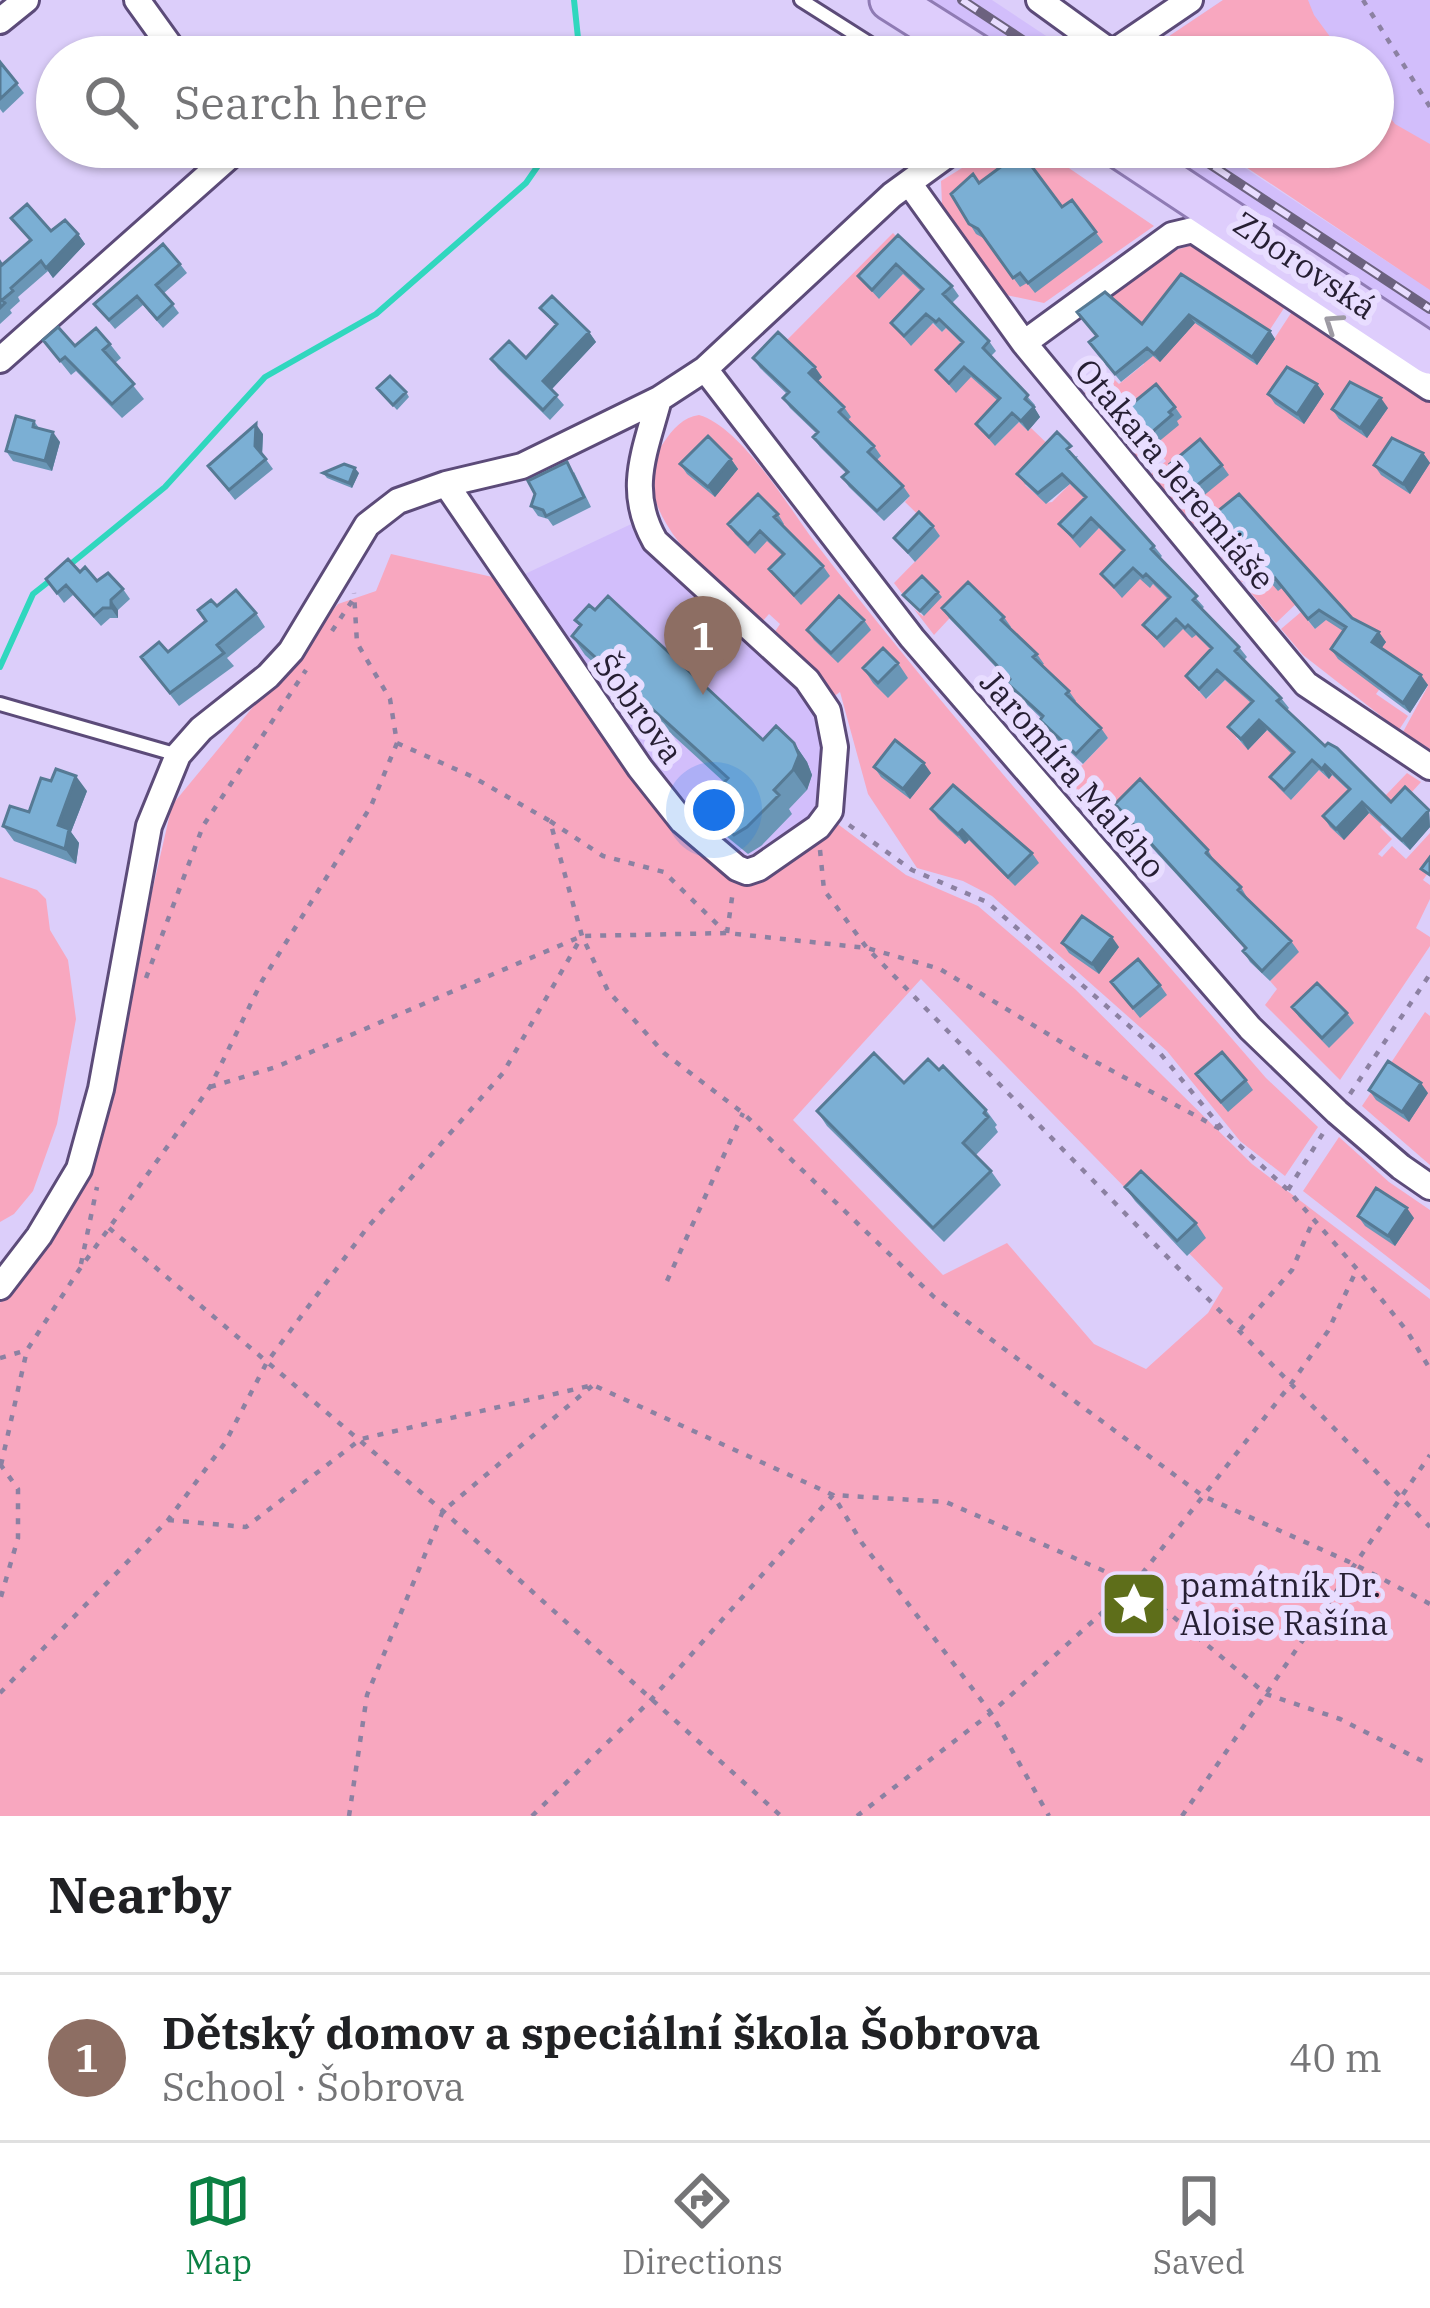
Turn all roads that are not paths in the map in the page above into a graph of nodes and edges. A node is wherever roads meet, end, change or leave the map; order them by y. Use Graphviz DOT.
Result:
graph roads {
  1 [pos="26,0"];
  2 [pos="137,0"];
  3 [pos="801,0"];
  4 [pos="890,0"];
  5 [pos="1040,0"];
  6 [pos="1190,0"];
  7 [pos="1,18"];
  8 [pos="163,36"];
  9 [pos="858,36"];
  10 [pos="947,36"];
  11 [pos="1089,36"];
  12 [pos="1137,36"];
  13 [pos="216,168"];
  14 [pos="929,168"];
  15 [pos="1150,168"];
  16 [pos="908,183"];
  17 [pos="1024,343"];
  18 [pos="1430,354"];
  19 [pos="0,360"];
  20 [pos="705,369"];
  21 [pos="1430,388"];
  22 [pos="659,399"];
  23 [pos="446,484"];
  24 [pos="0,704"];
  25 [pos="178,755"];
  26 [pos="1430,767"];
  27 [pos="1430,1186"];
  28 [pos="0,1287"];
  1 -- 7 [label="street"];
  2 -- 8 [label="street"];
  3 -- 9 [label="lane"];
  4 -- 10 [label="main road"];
  5 -- 11 [label="street"];
  6 -- 12 [label="street"];
  13 -- 19 [label="street"];
  14 -- 16 [label="street"];
  15 -- 18 [label="main road"];
  16 -- 17 [label="street, Otakara Jeremiáše"];
  16 -- 20 [label="street"];
  21 -- 17 [label="street, Zborovská, one-way"];
  17 -- 26 [label="street, Otakara Jeremiáše"];
  20 -- 22 [label="street"];
  20 -- 27 [label="street, Jaromíra Malého"];
  22 -- 23 [label="street"];
  22 -- 23 [label="street, Šobrova"];
  23 -- 25 [label="street"];
  24 -- 25 [label="lane"];
  25 -- 28 [label="street"];
}
